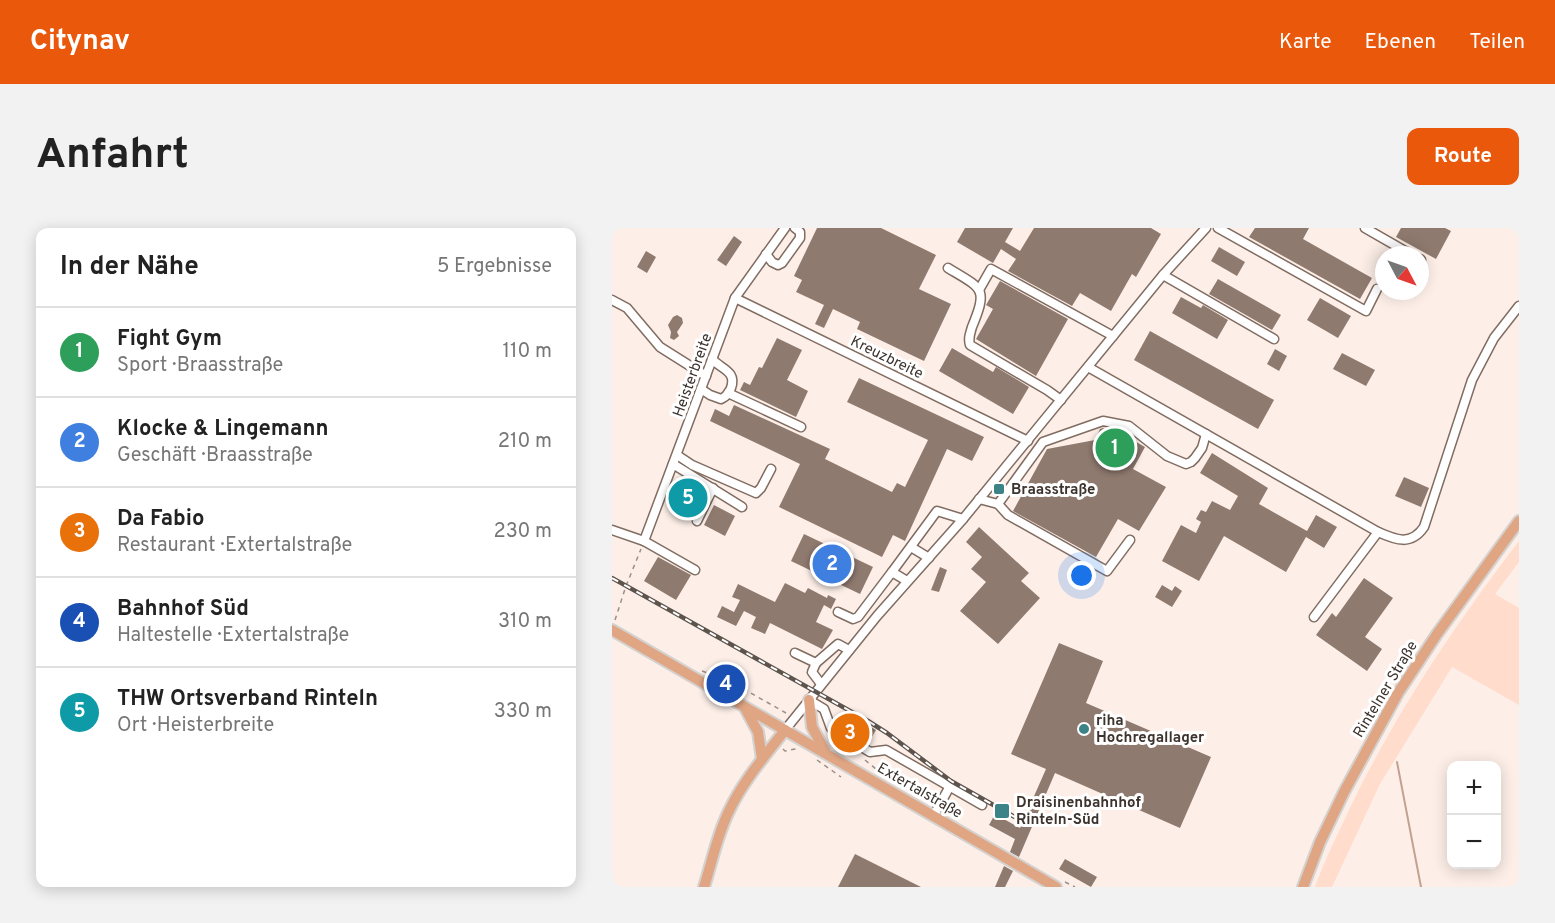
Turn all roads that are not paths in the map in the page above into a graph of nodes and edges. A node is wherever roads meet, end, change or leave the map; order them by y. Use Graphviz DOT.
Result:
graph roads {
  1 [pos="785,228"];
  2 [pos="795,228"];
  3 [pos="1206,228"];
  4 [pos="1218,228"];
  5 [pos="1365,228"];
  6 [pos="1396,246"];
  7 [pos="766,254"];
  8 [pos="948,268"];
  9 [pos="1164,275"];
  10 [pos="980,290"];
  11 [pos="1375,293"];
  12 [pos="735,298"];
  13 [pos="612,300"];
  14 [pos="1519,306"];
  15 [pos="1113,336"];
  16 [pos="1274,339"];
  17 [pos="712,359"];
  18 [pos="1088,367"];
  19 [pos="706,376"];
  20 [pos="701,389"];
  21 [pos="728,393"];
  22 [pos="1060,400"];
  23 [pos="801,427"];
  24 [pos="1206,434"];
  25 [pos="1028,441"];
  26 [pos="677,455"];
  27 [pos="1013,459"];
  28 [pos="673,464"];
  29 [pos="1025,467"];
  30 [pos="771,469"];
  31 [pos="713,488"];
  32 [pos="980,499"];
  33 [pos="998,504"];
  34 [pos="742,507"];
  35 [pos="963,519"];
  36 [pos="697,520"];
  37 [pos="1519,521"];
  38 [pos="612,530"];
  39 [pos="1378,532"];
  40 [pos="1130,540"];
  41 [pos="644,541"];
  42 [pos="911,547"];
  43 [pos="929,558"];
  44 [pos="696,570"];
  45 [pos="892,572"];
  46 [pos="907,581"];
  47 [pos="862,611"];
  48 [pos="838,612"];
  49 [pos="877,616"];
  50 [pos="1314,617"];
  51 [pos="613,624"];
  52 [pos="849,650"];
  53 [pos="795,653"];
  54 [pos="816,663"];
  55 [pos="821,684"];
  56 [pos="809,700"];
  57 [pos="745,708"];
  58 [pos="785,730"];
  59 [pos="826,754"];
  60 [pos="762,759"];
  61 [pos="950,786"];
  62 [pos="982,805"];
  63 [pos="934,815"];
  64 [pos="1061,884"];
  65 [pos="704,887"];
  66 [pos="1302,887"];
  1 -- 7 [label="street, Heisterbreite"];
  2 -- 7 [label="street"];
  3 -- 9 [label="street"];
  4 -- 11 [label="street"];
  5 -- 6 [label="street"];
  7 -- 12 [label="street, Heisterbreite"];
  8 -- 10 [label="street"];
  9 -- 15 [label="street"];
  9 -- 16 [label="street"];
  10 -- 15 [label="street"];
  10 -- 22 [label="street"];
  12 -- 17 [label="street, Heisterbreite"];
  12 -- 25 [label="street, Kreuzbreite"];
  13 -- 19 [label="street"];
  14 -- 39 [label="street"];
  15 -- 18 [label="street"];
  17 -- 19 [label="street, Heisterbreite"];
  17 -- 21 [label="street"];
  18 -- 22 [label="street"];
  18 -- 24 [label="street"];
  19 -- 20 [label="street, Heisterbreite"];
  20 -- 21 [label="street"];
  20 -- 26 [label="street, Heisterbreite"];
  21 -- 23 [label="street"];
  22 -- 25 [label="street"];
  24 -- 29 [label="street"];
  24 -- 39 [label="street"];
  25 -- 27 [label="street"];
  26 -- 28 [label="street, Heisterbreite"];
  26 -- 30 [label="street"];
  27 -- 29 [label="street"];
  27 -- 32 [label="street"];
  28 -- 31 [label="street"];
  28 -- 41 [label="street, Heisterbreite"];
  29 -- 33 [label="street"];
  31 -- 34 [label="street"];
  31 -- 36 [label="street"];
  32 -- 33 [label="street"];
  32 -- 35 [label="street"];
  33 -- 40 [label="street"];
  35 -- 42 [label="street"];
  35 -- 43 [label="street"];
  37 -- 66 [label="main road, Rintelner Straße"];
  38 -- 41 [label="street"];
  39 -- 50 [label="street"];
  41 -- 44 [label="street"];
  42 -- 43 [label="street"];
  42 -- 45 [label="street"];
  43 -- 46 [label="street"];
  45 -- 46 [label="street"];
  45 -- 47 [label="street"];
  46 -- 49 [label="street"];
  47 -- 48 [label="street"];
  47 -- 49 [label="street"];
  49 -- 52 [label="street"];
  51 -- 57 [label="main road, Extertalstraße"];
  52 -- 54 [label="street"];
  52 -- 55 [label="street"];
  53 -- 54 [label="street"];
  54 -- 55 [label="street"];
  55 -- 56 [label="street"];
  56 -- 58 [label="street"];
  56 -- 59 [label="main road"];
  56 -- 61 [label="street"];
  57 -- 58 [label="main road, Extertalstraße"];
  57 -- 60 [label="main road"];
  58 -- 59 [label="main road, Extertalstraße"];
  58 -- 60 [label="main road"];
  59 -- 63 [label="main road, Extertalstraße"];
  60 -- 65 [label="main road"];
  61 -- 62 [label="street"];
  61 -- 63 [label="street"];
  63 -- 64 [label="main road, Extertalstraße"];
}
